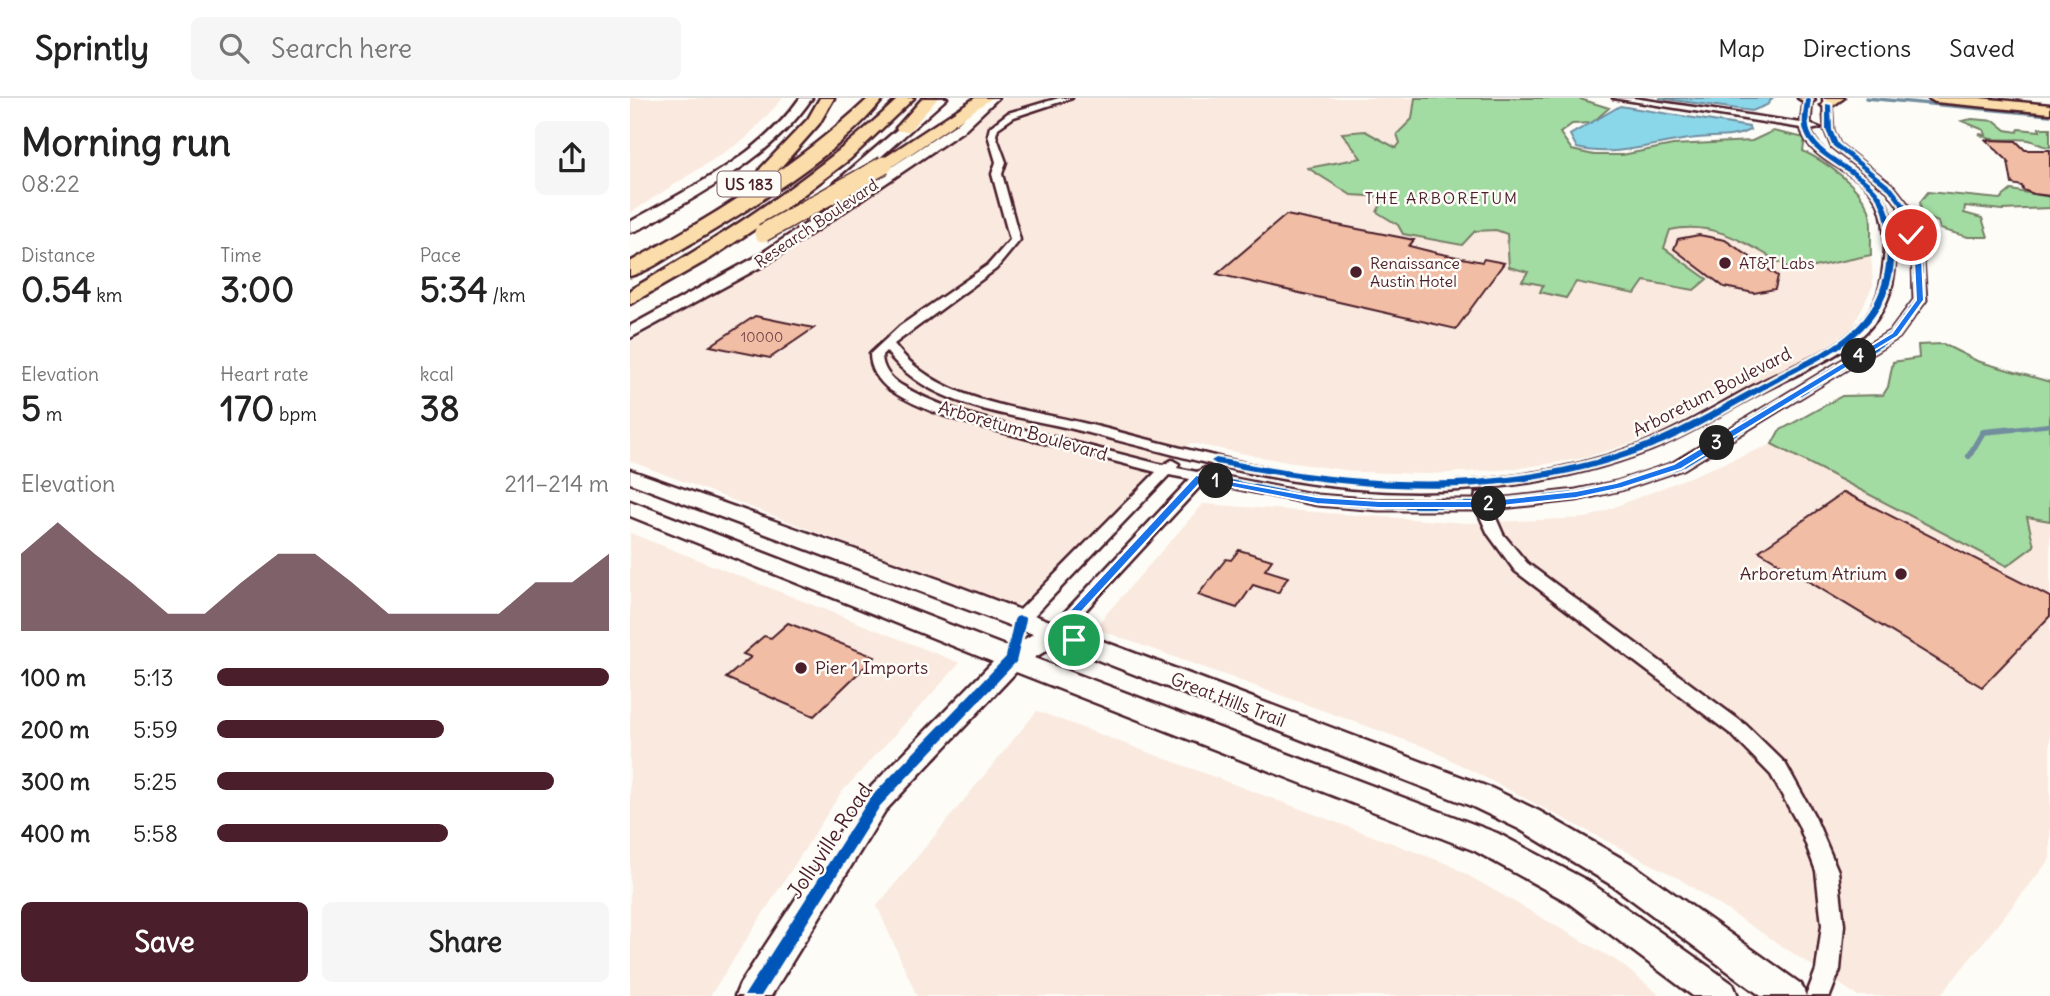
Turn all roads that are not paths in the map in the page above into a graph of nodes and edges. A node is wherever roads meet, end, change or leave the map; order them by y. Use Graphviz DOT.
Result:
graph roads {
  1 [pos="806,98"];
  2 [pos="827,98"];
  3 [pos="858,98"];
  4 [pos="877,98"];
  5 [pos="894,98"];
  6 [pos="907,98"];
  7 [pos="930,98"];
  8 [pos="941,98"];
  9 [pos="985,98"];
  10 [pos="992,98"];
  11 [pos="1069,98"];
  12 [pos="1617,98"];
  13 [pos="1935,98"];
  14 [pos="1807,99"];
  15 [pos="1831,100"];
  16 [pos="2050,109"];
  17 [pos="1805,127"];
  18 [pos="904,128"];
  19 [pos="1829,130"];
  20 [pos="767,172"];
  21 [pos="630,228"];
  22 [pos="630,257"];
  23 [pos="630,270"];
  24 [pos="668,276"];
  25 [pos="630,286"];
  26 [pos="630,298"];
  27 [pos="630,331"];
  28 [pos="888,345"];
  29 [pos="1184,453"];
  30 [pos="1216,461"];
  31 [pos="1166,470"];
  32 [pos="630,476"];
  33 [pos="1200,477"];
  34 [pos="1478,483"];
  35 [pos="1483,505"];
  36 [pos="630,508"];
  37 [pos="1020,620"];
  38 [pos="1055,633"];
  39 [pos="1012,659"];
  40 [pos="752,996"];
  41 [pos="1721,996"];
  42 [pos="1789,996"];
  43 [pos="1818,996"];
  1 -- 21 [label="street"];
  2 -- 20 [label="highway"];
  3 -- 20 [label="highway, US 183"];
  4 -- 23 [label="highway"];
  5 -- 25 [label="highway"];
  6 -- 24 [label="highway, US 183"];
  7 -- 18 [label="highway"];
  8 -- 18 [label="street, Research Boulevard"];
  9 -- 24 [label="highway, bridge"];
  10 -- 27 [label="main road, Research Boulevard"];
  11 -- 28 [label="street"];
  12 -- 17 [label="street"];
  13 -- 16 [label="highway"];
  14 -- 17 [label="street"];
  15 -- 19 [label="street"];
  17 -- 19 [label="street"];
  17 -- 34 [label="street, Arboretum Boulevard"];
  18 -- 27 [label="street, Research Boulevard"];
  19 -- 35 [label="street, Arboretum Boulevard"];
  20 -- 22 [label="highway, US 183"];
  24 -- 26 [label="highway, US 183"];
  28 -- 29 [label="street, Arboretum Boulevard"];
  28 -- 31 [label="street, Arboretum Boulevard"];
  29 -- 30 [label="street, Arboretum Boulevard"];
  29 -- 31 [label="street"];
  30 -- 33 [label="street"];
  30 -- 34 [label="street, Arboretum Boulevard"];
  31 -- 33 [label="street, Arboretum Boulevard"];
  31 -- 37 [label="street"];
  32 -- 37 [label="street, Great Hills Trail"];
  33 -- 35 [label="street, Arboretum Boulevard"];
  33 -- 38 [label="street"];
  34 -- 35 [label="street"];
  35 -- 43 [label="street"];
  36 -- 39 [label="street"];
  37 -- 38 [label="street, Great Hills Trail"];
  37 -- 39 [label="street"];
  38 -- 39 [label="street"];
  38 -- 42 [label="street, Great Hills Trail"];
  39 -- 40 [label="street, Jollyville Road"];
  39 -- 41 [label="street"];
}
